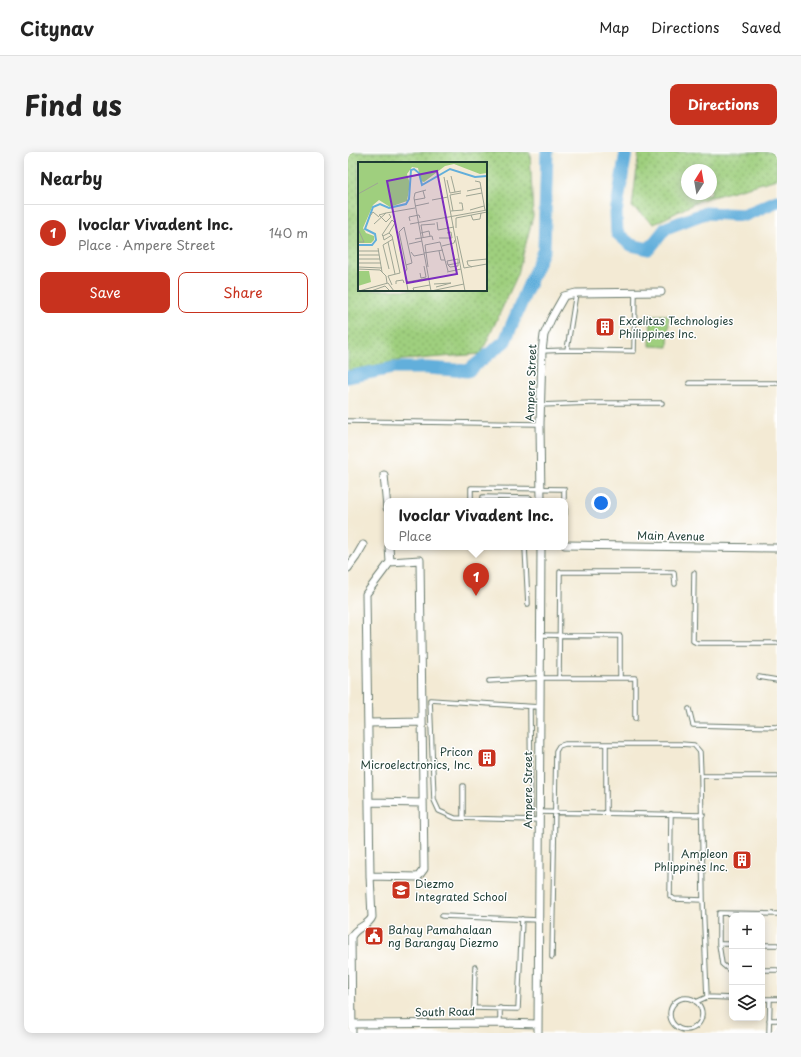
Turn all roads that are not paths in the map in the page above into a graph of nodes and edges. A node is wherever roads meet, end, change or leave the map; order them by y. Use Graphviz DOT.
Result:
graph roads {
  1 [pos="635,292"];
  2 [pos="661,292"];
  3 [pos="576,293"];
  4 [pos="567,350"];
  5 [pos="542,351"];
  6 [pos="688,383"];
  7 [pos="777,383"];
  8 [pos="662,403"];
  9 [pos="540,405"];
  10 [pos="348,421"];
  11 [pos="540,424"];
  12 [pos="384,475"];
  13 [pos="541,488"];
  14 [pos="520,489"];
  15 [pos="386,498"];
  16 [pos="471,498"];
  17 [pos="483,498"];
  18 [pos="502,498"];
  19 [pos="521,498"];
  20 [pos="541,498"];
  21 [pos="564,498"];
  22 [pos="363,545"];
  23 [pos="568,545"];
  24 [pos="777,548"];
  25 [pos="389,550"];
  26 [pos="525,550"];
  27 [pos="541,550"];
  28 [pos="390,562"];
  29 [pos="348,568"];
  30 [pos="694,573"];
  31 [pos="675,584"];
  32 [pos="528,604"];
  33 [pos="540,635"];
  34 [pos="559,635"];
  35 [pos="777,643"];
  36 [pos="540,678"];
  37 [pos="558,678"];
  38 [pos="620,678"];
  39 [pos="759,678"];
  40 [pos="777,680"];
  41 [pos="489,681"];
  42 [pos="530,707"];
  43 [pos="540,708"];
  44 [pos="689,709"];
  45 [pos="635,719"];
  46 [pos="422,722"];
  47 [pos="369,723"];
  48 [pos="777,727"];
  49 [pos="606,744"];
  50 [pos="702,776"];
  51 [pos="777,776"];
  52 [pos="463,786"];
  53 [pos="370,802"];
  54 [pos="424,803"];
  55 [pos="556,813"];
  56 [pos="606,813"];
  57 [pos="670,814"];
  58 [pos="703,815"];
  59 [pos="539,816"];
  60 [pos="462,818"];
  61 [pos="531,820"];
  62 [pos="370,876"];
  63 [pos="703,900"];
  64 [pos="777,914"];
  65 [pos="442,916"];
  66 [pos="522,919"];
  67 [pos="538,920"];
  68 [pos="719,944"];
  69 [pos="729,944"];
  70 [pos="765,945"];
  71 [pos="777,945"];
  72 [pos="552,957"];
  73 [pos="475,967"];
  74 [pos="729,969"];
  75 [pos="765,970"];
  76 [pos="777,970"];
  77 [pos="707,997"];
  78 [pos="729,998"];
  79 [pos="765,999"];
  80 [pos="770,999"];
  81 [pos="777,999"];
  82 [pos="696,1002"];
  83 [pos="500,1008"];
  84 [pos="769,1020"];
  85 [pos="777,1020"];
  86 [pos="500,1022"];
  87 [pos="352,1024"];
  88 [pos="538,1024"];
  89 [pos="352,1033"];
  90 [pos="538,1033"];
  91 [pos="769,1033"];
  1 -- 2 [label="street"];
  1 -- 3 [label="street"];
  1 -- 4 [label="lane"];
  3 -- 4 [label="lane"];
  3 -- 5 [label="street, Ampere Street"];
  4 -- 5 [label="lane"];
  5 -- 9 [label="street, Ampere Street"];
  6 -- 7 [label="lane"];
  8 -- 9 [label="lane"];
  9 -- 11 [label="street, Ampere Street"];
  10 -- 11 [label="lane"];
  11 -- 13 [label="street, Ampere Street"];
  12 -- 15 [label="street"];
  13 -- 14 [label="lane"];
  13 -- 20 [label="street, Ampere Street"];
  13 -- 21 [label="lane"];
  14 -- 16 [label="lane"];
  14 -- 19 [label="lane"];
  17 -- 18 [label="lane"];
  22 -- 29 [label="street"];
  23 -- 24 [label="street, Main Avenue"];
  25 -- 28 [label="street"];
  26 -- 32 [label="lane"];
  27 -- 33 [label="street, Ampere Street"];
  28 -- 46 [label="street"];
  28 -- 47 [label="street"];
  30 -- 35 [label="lane"];
  31 -- 34 [label="lane"];
  33 -- 34 [label="lane"];
  33 -- 36 [label="street, Ampere Street"];
  34 -- 37 [label="lane"];
  34 -- 38 [label="lane"];
  36 -- 37 [label="lane"];
  36 -- 41 [label="lane"];
  36 -- 43 [label="street, Ampere Street"];
  37 -- 38 [label="lane"];
  38 -- 45 [label="lane"];
  39 -- 40 [label="lane"];
  42 -- 43 [label="lane"];
  42 -- 60 [label="lane"];
  42 -- 61 [label="lane"];
  43 -- 59 [label="street, Ampere Street"];
  44 -- 48 [label="lane"];
  46 -- 47 [label="street"];
  46 -- 54 [label="street"];
  47 -- 53 [label="street"];
  49 -- 50 [label="lane"];
  49 -- 55 [label="lane"];
  49 -- 56 [label="lane"];
  50 -- 51 [label="lane"];
  50 -- 58 [label="lane"];
  52 -- 60 [label="lane"];
  53 -- 54 [label="street"];
  53 -- 62 [label="street"];
  54 -- 62 [label="street"];
  55 -- 56 [label="lane"];
  55 -- 59 [label="lane"];
  55 -- 72 [label="lane"];
  56 -- 57 [label="lane"];
  57 -- 58 [label="lane"];
  57 -- 63 [label="lane"];
  58 -- 63 [label="lane"];
  59 -- 61 [label="lane"];
  59 -- 67 [label="street, Ampere Street"];
  60 -- 61 [label="lane"];
  62 -- 87 [label="street"];
  63 -- 77 [label="lane"];
  64 -- 68 [label="lane"];
  65 -- 66 [label="lane"];
  66 -- 67 [label="lane"];
  66 -- 83 [label="lane"];
  67 -- 88 [label="street, Ampere Street"];
  68 -- 69 [label="lane"];
  68 -- 74 [label="lane"];
  70 -- 71 [label="lane"];
  73 -- 83 [label="lane"];
  75 -- 76 [label="lane"];
  77 -- 78 [label="lane"];
  77 -- 82 [label="lane"];
  79 -- 80 [label="lane"];
  80 -- 81 [label="lane"];
  80 -- 84 [label="lane"];
  82 -- 82 [label="lane"];
  83 -- 86 [label="lane"];
  84 -- 85 [label="lane"];
  84 -- 91 [label="lane"];
  86 -- 87 [label="street, South Road"];
  86 -- 88 [label="street, South Road"];
  87 -- 89 [label="street"];
  88 -- 90 [label="street, Ampere Street"];
}
